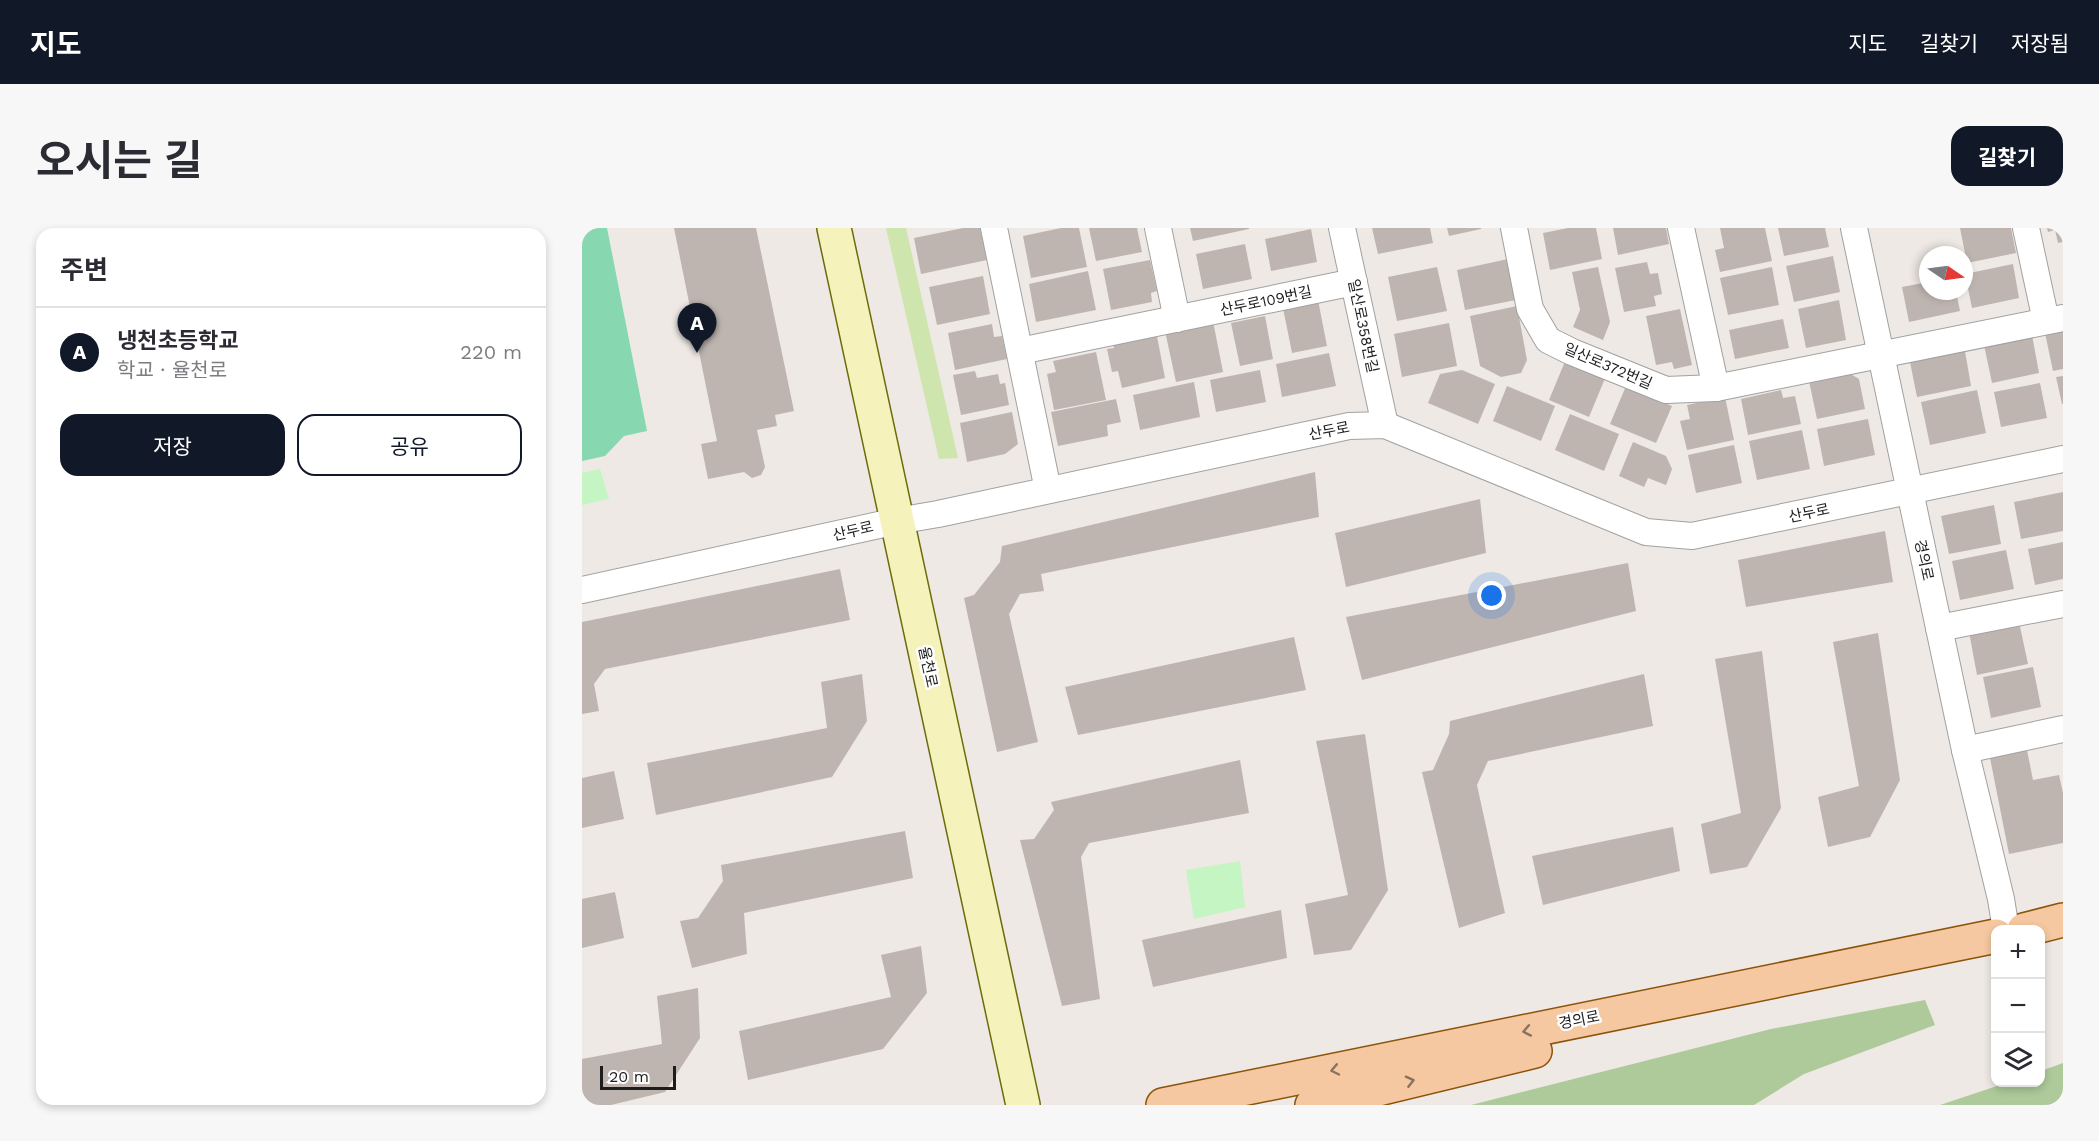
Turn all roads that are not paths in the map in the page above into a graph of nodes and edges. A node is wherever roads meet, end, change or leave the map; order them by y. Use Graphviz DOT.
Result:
graph roads {
  1 [pos="834,228"];
  2 [pos="994,228"];
  3 [pos="1158,228"];
  4 [pos="1342,228"];
  5 [pos="1514,228"];
  6 [pos="1681,228"];
  7 [pos="1854,228"];
  8 [pos="2026,228"];
  9 [pos="1354,282"];
  10 [pos="1177,320"];
  11 [pos="2055,320"];
  12 [pos="1020,351"];
  13 [pos="1882,354"];
  14 [pos="1716,388"];
  15 [pos="1385,424"];
  16 [pos="2063,459"];
  17 [pos="1048,490"];
  18 [pos="1909,492"];
  19 [pos="897,521"];
  20 [pos="582,590"];
  21 [pos="2063,604"];
  22 [pos="1939,628"];
  23 [pos="2063,729"];
  24 [pos="1965,750"];
  25 [pos="2063,920"];
  26 [pos="2005,925"];
  27 [pos="2044,925"];
  28 [pos="1991,937"];
  29 [pos="2063,940"];
  30 [pos="2045,944"];
  31 [pos="1991,955"];
  32 [pos="1023,1105"];
  33 [pos="1163,1105"];
  34 [pos="1312,1105"];
  1 -- 19 [label="main road, 율천로"];
  2 -- 12 [label="street"];
  3 -- 10 [label="street"];
  4 -- 9 [label="street, 일산로358번길"];
  5 -- 14 [label="street, 일산로372번길"];
  6 -- 14 [label="street"];
  7 -- 13 [label="street"];
  8 -- 11 [label="street"];
  9 -- 10 [label="street, 산두로109번길"];
  9 -- 15 [label="street, 일산로358번길"];
  10 -- 12 [label="street, 산두로109번길"];
  11 -- 13 [label="street, 일산로372번길"];
  12 -- 17 [label="street"];
  13 -- 14 [label="street, 일산로372번길"];
  13 -- 18 [label="street"];
  15 -- 17 [label="street, 산두로"];
  15 -- 18 [label="street, 산두로"];
  16 -- 18 [label="street, 산두로"];
  17 -- 19 [label="street, 산두로"];
  18 -- 22 [label="street, 경의로"];
  19 -- 20 [label="street, 산두로"];
  19 -- 32 [label="main road, 율천로"];
  21 -- 22 [label="street"];
  22 -- 24 [label="street, 경의로"];
  23 -- 24 [label="street"];
  24 -- 26 [label="street, 경의로"];
  25 -- 27 [label="main road"];
  28 -- 33 [label="main road, 경의로, one-way"];
  29 -- 30 [label="main road"];
  34 -- 31 [label="main road, 경의로, one-way"];
}
